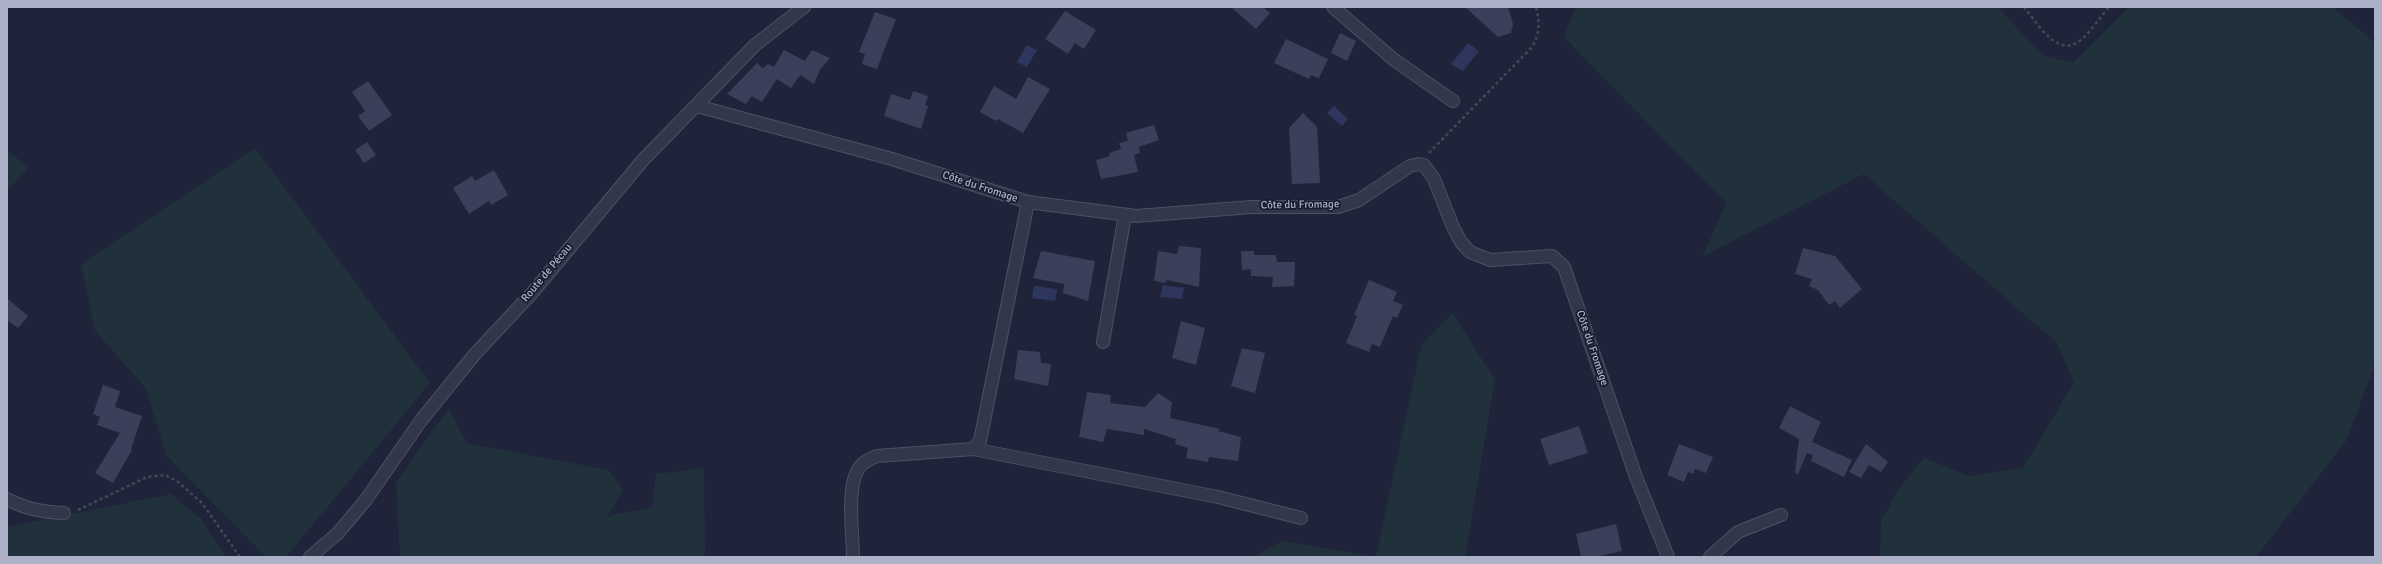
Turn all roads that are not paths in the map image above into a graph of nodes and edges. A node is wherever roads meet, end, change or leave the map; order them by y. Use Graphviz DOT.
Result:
graph roads {
  1 [pos="804,7"];
  2 [pos="1333,7"];
  3 [pos="1453,101"];
  4 [pos="697,106"];
  5 [pos="1028,202"];
  6 [pos="1125,215"];
  7 [pos="1103,342"];
  8 [pos="973,449"];
  9 [pos="7,499"];
  10 [pos="64,513"];
  11 [pos="1781,515"];
  12 [pos="1301,518"];
  13 [pos="310,557"];
  14 [pos="853,557"];
  15 [pos="1668,557"];
  16 [pos="1710,557"];
  1 -- 4 [label="street, Route de Pécau"];
  2 -- 3 [label="street"];
  4 -- 5 [label="street, Côte du Fromage"];
  4 -- 13 [label="street, Route de Pécau"];
  5 -- 6 [label="street, Côte du Fromage"];
  5 -- 8 [label="street"];
  6 -- 7 [label="street"];
  6 -- 15 [label="street, Côte du Fromage"];
  8 -- 12 [label="street"];
  8 -- 14 [label="street"];
  9 -- 10 [label="street"];
  11 -- 16 [label="street"];
}
